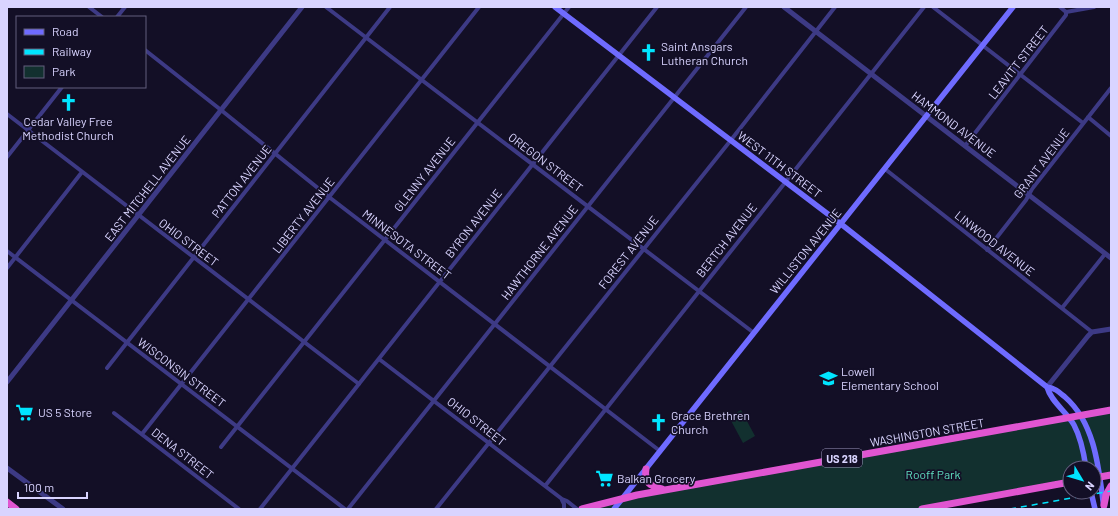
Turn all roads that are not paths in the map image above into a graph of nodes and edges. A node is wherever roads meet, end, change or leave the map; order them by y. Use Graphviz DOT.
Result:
graph roads {
  1 [pos="89,7"];
  2 [pos="125,7"];
  3 [pos="302,7"];
  4 [pos="326,7"];
  5 [pos="390,7"];
  6 [pos="479,7"];
  7 [pos="554,7"];
  8 [pos="569,7"];
  9 [pos="657,7"];
  10 [pos="746,7"];
  11 [pos="784,7"];
  12 [pos="835,7"];
  13 [pos="924,7"];
  14 [pos="933,7"];
  15 [pos="1013,7"];
  16 [pos="1060,7"];
  17 [pos="1094,7"];
  18 [pos="1066,12"];
  19 [pos="563,14"];
  20 [pos="101,16"];
  21 [pos="118,16"];
  22 [pos="815,32"];
  23 [pos="366,38"];
  24 [pos="983,46"];
  25 [pos="146,51"];
  26 [pos="620,55"];
  27 [pos="871,74"];
  28 [pos="1021,75"];
  29 [pos="422,80"];
  30 [pos="61,88"];
  31 [pos="1111,88"];
  32 [pos="675,97"];
  33 [pos="221,110"];
  34 [pos="7,114"];
  35 [pos="926,116"];
  36 [pos="1088,117"];
  37 [pos="478,123"];
  38 [pos="1083,123"];
  39 [pos="28,130"];
  40 [pos="1111,136"];
  41 [pos="731,140"];
  42 [pos="965,146"];
  43 [pos="275,154"];
  44 [pos="7,156"];
  45 [pos="532,164"];
  46 [pos="885,169"];
  47 [pos="82,172"];
  48 [pos="785,182"];
  49 [pos="1029,194"];
  50 [pos="329,197"];
  51 [pos="588,206"];
  52 [pos="138,215"];
  53 [pos="841,224"];
  54 [pos="385,240"];
  55 [pos="643,249"];
  56 [pos="987,250"];
  57 [pos="7,251"];
  58 [pos="1105,254"];
  59 [pos="16,258"];
  60 [pos="194,258"];
  61 [pos="1111,258"];
  62 [pos="7,268"];
  63 [pos="440,282"];
  64 [pos="699,291"];
  65 [pos="72,300"];
  66 [pos="248,300"];
  67 [pos="1062,308"];
  68 [pos="495,325"];
  69 [pos="1111,329"];
  70 [pos="1092,332"];
  71 [pos="754,333"];
  72 [pos="304,342"];
  73 [pos="127,343"];
  74 [pos="379,359"];
  75 [pos="551,367"];
  76 [pos="107,368"];
  77 [pos="7,382"];
  78 [pos="182,384"];
  79 [pos="359,384"];
  80 [pos="1047,387"];
  81 [pos="434,401"];
  82 [pos="606,410"];
  83 [pos="1111,410"];
  84 [pos="114,413"];
  85 [pos="1081,415"];
  86 [pos="1068,418"];
  87 [pos="237,427"];
  88 [pos="142,434"];
  89 [pos="489,444"];
  90 [pos="221,447"];
  91 [pos="660,451"];
  92 [pos="1084,460"];
  93 [pos="1095,460"];
  94 [pos="7,468"];
  95 [pos="292,469"];
  96 [pos="646,469"];
  97 [pos="1062,483"];
  98 [pos="545,486"];
  99 [pos="1111,486"];
  100 [pos="664,490"];
  101 [pos="623,498"];
  102 [pos="562,499"];
  103 [pos="7,502"];
  104 [pos="1104,507"];
  105 [pos="16,509"];
  106 [pos="63,509"];
  107 [pos="239,509"];
  108 [pos="260,509"];
  109 [pos="345,509"];
  110 [pos="348,509"];
  111 [pos="436,509"];
  112 [pos="564,509"];
  113 [pos="577,509"];
  114 [pos="582,509"];
  115 [pos="614,509"];
  116 [pos="922,509"];
  1 -- 20 [label="street"];
  2 -- 21 [label="street"];
  3 -- 33 [label="street, EAST MITCHELL AVENUE"];
  4 -- 23 [label="street, OREGON STREET"];
  5 -- 23 [label="street, PATTON AVENUE"];
  6 -- 29 [label="street, LIBERTY AVENUE"];
  7 -- 19 [label="main road, WEST 11TH STREET"];
  8 -- 19 [label="street, GLENNY AVENUE"];
  9 -- 26 [label="street, BYRON AVENUE"];
  10 -- 32 [label="street, HAWTHORNE AVENUE"];
  11 -- 22 [label="street, HAMMOND AVENUE"];
  12 -- 22 [label="street, FOREST AVENUE"];
  13 -- 27 [label="street, BERTCH AVENUE"];
  14 -- 24 [label="street"];
  15 -- 24 [label="main road, WILLISTON AVENUE"];
  16 -- 18 [label="street"];
  17 -- 18 [label="street"];
  18 -- 28 [label="street, LEAVITT STREET"];
  19 -- 26 [label="main road, WEST 11TH STREET"];
  19 -- 37 [label="street, GLENNY AVENUE"];
  22 -- 27 [label="street, HAMMOND AVENUE"];
  22 -- 41 [label="street, FOREST AVENUE"];
  23 -- 29 [label="street, OREGON STREET"];
  23 -- 43 [label="street, PATTON AVENUE"];
  24 -- 28 [label="street"];
  24 -- 35 [label="main road, WILLISTON AVENUE"];
  25 -- 33 [label="street, MINNESOTA STREET"];
  26 -- 32 [label="main road, WEST 11TH STREET"];
  26 -- 45 [label="street, BYRON AVENUE"];
  27 -- 35 [label="street, HAMMOND AVENUE"];
  27 -- 48 [label="street, BERTCH AVENUE"];
  28 -- 38 [label="street"];
  28 -- 42 [label="street, LEAVITT STREET"];
  29 -- 37 [label="street, OREGON STREET"];
  29 -- 50 [label="street, LIBERTY AVENUE"];
  30 -- 39 [label="street"];
  31 -- 36 [label="street, GRANT AVENUE"];
  32 -- 41 [label="main road, WEST 11TH STREET"];
  32 -- 51 [label="street, HAWTHORNE AVENUE"];
  33 -- 43 [label="street, MINNESOTA STREET"];
  33 -- 52 [label="street, EAST MITCHELL AVENUE"];
  34 -- 39 [label="street, OHIO STREET"];
  35 -- 42 [label="street, HAMMOND AVENUE"];
  35 -- 46 [label="main road, WILLISTON AVENUE"];
  36 -- 38 [label="street, GRANT AVENUE"];
  36 -- 40 [label="street"];
  37 -- 45 [label="street, OREGON STREET"];
  37 -- 54 [label="street, GLENNY AVENUE"];
  38 -- 49 [label="street, GRANT AVENUE"];
  39 -- 44 [label="street"];
  39 -- 47 [label="street, OHIO STREET"];
  41 -- 48 [label="main road, WEST 11TH STREET"];
  41 -- 55 [label="street, FOREST AVENUE"];
  42 -- 49 [label="street, HAMMOND AVENUE"];
  43 -- 50 [label="street, MINNESOTA STREET"];
  43 -- 60 [label="street, PATTON AVENUE"];
  45 -- 51 [label="street, OREGON STREET"];
  45 -- 63 [label="street, BYRON AVENUE"];
  46 -- 53 [label="main road, WILLISTON AVENUE"];
  46 -- 56 [label="street, LINWOOD AVENUE"];
  47 -- 52 [label="street, OHIO STREET"];
  47 -- 59 [label="street"];
  48 -- 53 [label="main road, WEST 11TH STREET"];
  48 -- 64 [label="street, BERTCH AVENUE"];
  49 -- 56 [label="street, GRANT AVENUE"];
  49 -- 58 [label="street, HAMMOND AVENUE"];
  50 -- 54 [label="street, MINNESOTA STREET"];
  50 -- 66 [label="street, LIBERTY AVENUE"];
  51 -- 55 [label="street, OREGON STREET"];
  51 -- 68 [label="street, HAWTHORNE AVENUE"];
  52 -- 60 [label="street, OHIO STREET"];
  52 -- 65 [label="street, EAST MITCHELL AVENUE"];
  53 -- 71 [label="main road, WILLISTON AVENUE"];
  53 -- 80 [label="main road, WEST 11TH STREET"];
  54 -- 63 [label="street, MINNESOTA STREET"];
  54 -- 72 [label="street, GLENNY AVENUE"];
  55 -- 64 [label="street, OREGON STREET"];
  55 -- 75 [label="street, FOREST AVENUE"];
  56 -- 67 [label="street, LINWOOD AVENUE"];
  57 -- 59 [label="street, WISCONSIN STREET"];
  58 -- 61 [label="street, HAMMOND AVENUE"];
  58 -- 67 [label="street"];
  59 -- 62 [label="street"];
  59 -- 65 [label="street, WISCONSIN STREET"];
  60 -- 66 [label="street, OHIO STREET"];
  60 -- 73 [label="street, PATTON AVENUE"];
  63 -- 68 [label="street, MINNESOTA STREET"];
  63 -- 74 [label="street, BYRON AVENUE"];
  64 -- 71 [label="street, OREGON STREET"];
  64 -- 82 [label="street, BERTCH AVENUE"];
  65 -- 73 [label="street, WISCONSIN STREET"];
  65 -- 77 [label="street, EAST MITCHELL AVENUE"];
  66 -- 72 [label="street, OHIO STREET"];
  66 -- 78 [label="street, LIBERTY AVENUE"];
  67 -- 70 [label="street, LINWOOD AVENUE"];
  68 -- 75 [label="street, MINNESOTA STREET"];
  68 -- 81 [label="street, HAWTHORNE AVENUE"];
  69 -- 70 [label="street"];
  70 -- 80 [label="street"];
  71 -- 91 [label="main road, WILLISTON AVENUE"];
  72 -- 79 [label="street, OHIO STREET"];
  72 -- 87 [label="street, GLENNY AVENUE"];
  73 -- 76 [label="street, PATTON AVENUE"];
  73 -- 78 [label="street, WISCONSIN STREET"];
  74 -- 79 [label="street, BYRON AVENUE"];
  74 -- 81 [label="street, OHIO STREET"];
  75 -- 82 [label="street, MINNESOTA STREET"];
  75 -- 89 [label="street, FOREST AVENUE"];
  78 -- 87 [label="street, WISCONSIN STREET"];
  78 -- 88 [label="street, LIBERTY AVENUE"];
  79 -- 95 [label="street, BYRON AVENUE"];
  80 -- 85 [label="main road, WEST 11TH STREET"];
  80 -- 86 [label="main road, WEST 11TH STREET"];
  81 -- 89 [label="street, OHIO STREET"];
  81 -- 110 [label="street, HAWTHORNE AVENUE"];
  82 -- 91 [label="street, MINNESOTA STREET"];
  82 -- 98 [label="street, BERTCH AVENUE"];
  83 -- 85 [label="highway, WASHINGTON STREET / US 218"];
  84 -- 88 [label="street, DENA STREET"];
  85 -- 86 [label="highway, WASHINGTON STREET / US 218"];
  85 -- 93 [label="main road, WEST 11TH STREET"];
  86 -- 92 [label="main road, WEST 11TH STREET"];
  86 -- 100 [label="highway, WASHINGTON STREET / US 218"];
  87 -- 90 [label="street, GLENNY AVENUE"];
  87 -- 95 [label="street, WISCONSIN STREET"];
  88 -- 107 [label="street, DENA STREET"];
  89 -- 98 [label="street, OHIO STREET"];
  89 -- 111 [label="street, FOREST AVENUE"];
  91 -- 96 [label="main road, WILLISTON AVENUE"];
  94 -- 106 [label="street"];
  95 -- 108 [label="street, BYRON AVENUE"];
  95 -- 109 [label="street, WISCONSIN STREET"];
  96 -- 100 [label="highway"];
  96 -- 101 [label="main road, WILLISTON AVENUE"];
  97 -- 116 [label="highway"];
  98 -- 102 [label="street, OHIO STREET"];
  99 -- 104 [label="highway"];
  100 -- 101 [label="highway, WASHINGTON STREET / US 218"];
  101 -- 114 [label="highway, WASHINGTON STREET / US 218"];
  101 -- 115 [label="main road, WILLISTON AVENUE"];
  102 -- 112 [label="street"];
  102 -- 113 [label="street, OHIO STREET"];
  103 -- 105 [label="highway"];
}
